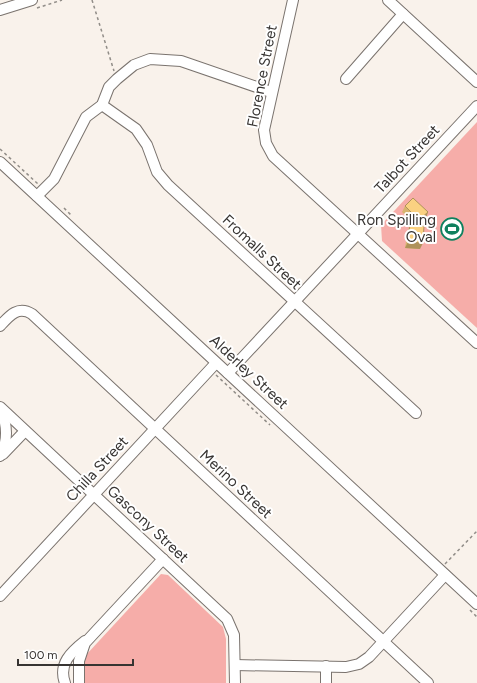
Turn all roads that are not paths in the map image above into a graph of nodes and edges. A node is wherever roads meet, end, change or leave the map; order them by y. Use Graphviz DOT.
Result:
graph roads {
  1 [pos="293,0"];
  2 [pos="388,0"];
  3 [pos="33,4"];
  4 [pos="0,10"];
  5 [pos="403,14"];
  6 [pos="346,79"];
  7 [pos="477,82"];
  8 [pos="271,92"];
  9 [pos="102,105"];
  10 [pos="477,106"];
  11 [pos="0,162"];
  12 [pos="37,196"];
  13 [pos="358,234"];
  14 [pos="294,302"];
  15 [pos="0,326"];
  16 [pos="477,343"];
  17 [pos="216,363"];
  18 [pos="228,373"];
  19 [pos="0,408"];
  20 [pos="416,413"];
  21 [pos="155,429"];
  22 [pos="25,431"];
  23 [pos="0,457"];
  24 [pos="94,495"];
  25 [pos="163,559"];
  26 [pos="443,572"];
  27 [pos="0,596"];
  28 [pos="477,604"];
  29 [pos="89,638"];
  30 [pos="384,642"];
  31 [pos="235,665"];
  32 [pos="326,666"];
  33 [pos="65,683"];
  34 [pos="79,683"];
  35 [pos="235,683"];
  36 [pos="326,683"];
  37 [pos="428,683"];
  1 -- 8 [label="street, Florence Street"];
  2 -- 5 [label="street"];
  3 -- 4 [label="street"];
  5 -- 6 [label="street"];
  5 -- 7 [label="street"];
  8 -- 9 [label="street"];
  8 -- 13 [label="street, Florence Street"];
  9 -- 12 [label="street"];
  9 -- 14 [label="street, Fromalls Street"];
  10 -- 13 [label="street, Talbot Street"];
  11 -- 12 [label="street, Alderley Street"];
  12 -- 17 [label="street, Alderley Street"];
  13 -- 14 [label="street, Talbot Street"];
  13 -- 16 [label="street"];
  14 -- 18 [label="street, Talbot Street"];
  14 -- 20 [label="street, Fromalls Street"];
  15 -- 21 [label="street, Merino Street"];
  17 -- 18 [label="street, Alderley Street"];
  17 -- 21 [label="street, Chilla Street"];
  18 -- 26 [label="street, Alderley Street"];
  19 -- 22 [label="street, Gascony Street"];
  19 -- 23 [label="street"];
  21 -- 24 [label="street, Chilla Street"];
  21 -- 30 [label="street, Merino Street"];
  22 -- 23 [label="street"];
  22 -- 24 [label="street, Gascony Street"];
  24 -- 25 [label="street, Gascony Street"];
  24 -- 27 [label="street, Chilla Street"];
  25 -- 29 [label="street"];
  25 -- 31 [label="street, Gascony Street"];
  26 -- 28 [label="street, Alderley Street"];
  26 -- 30 [label="street"];
  29 -- 33 [label="street"];
  29 -- 34 [label="street"];
  30 -- 32 [label="street"];
  30 -- 37 [label="street, Merino Street"];
  31 -- 32 [label="street"];
  31 -- 35 [label="street, Gascony Street"];
  32 -- 36 [label="street"];
}
